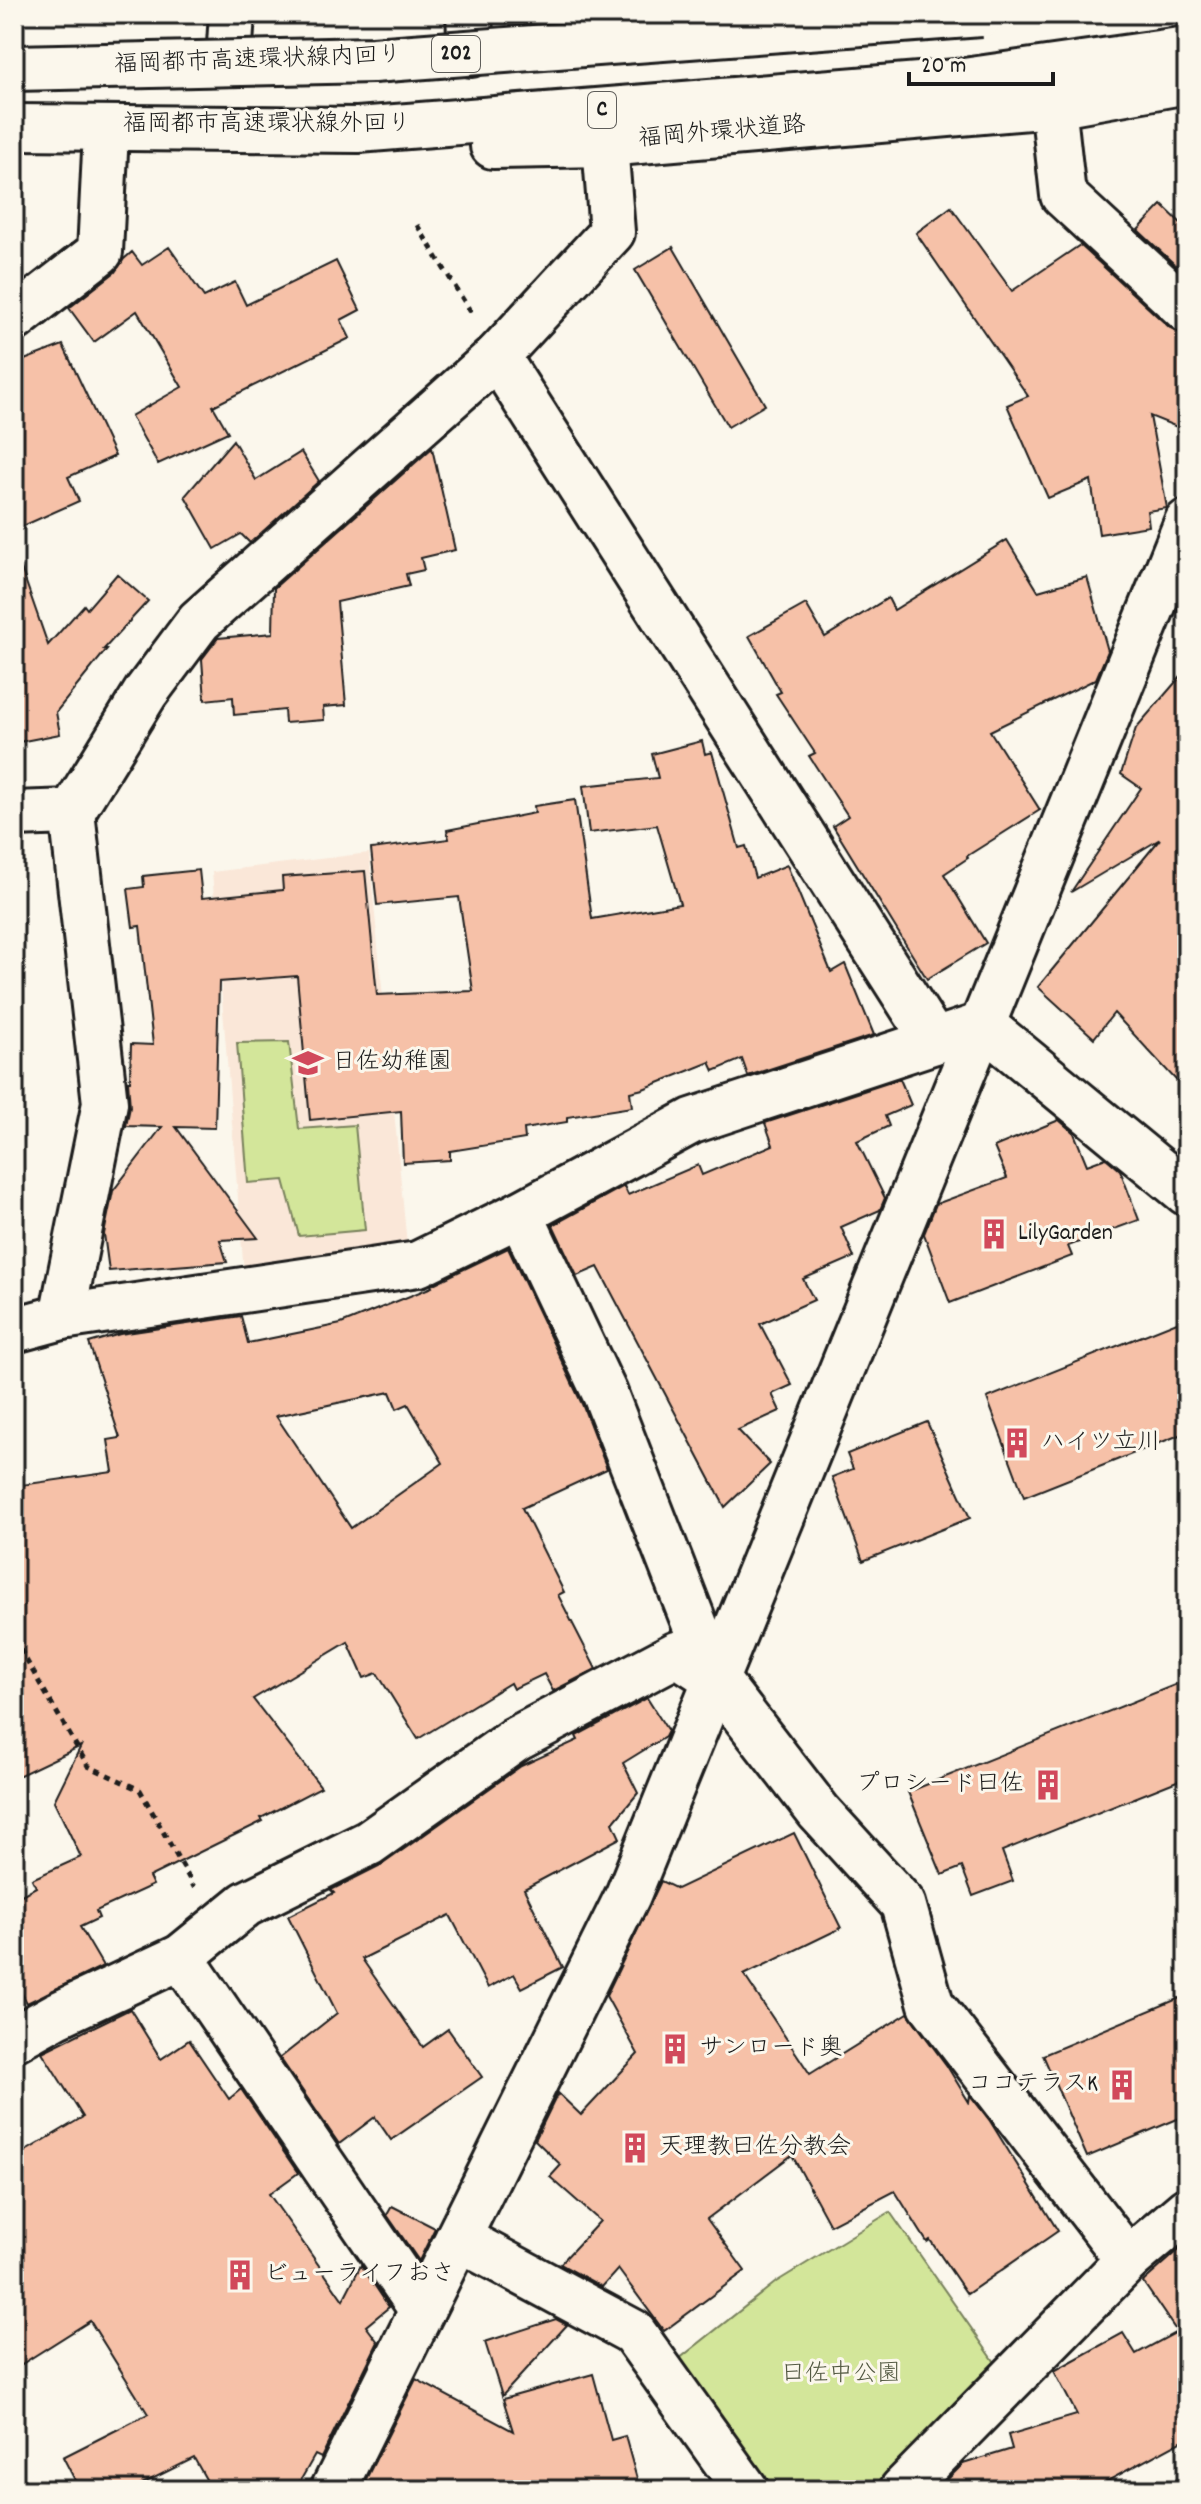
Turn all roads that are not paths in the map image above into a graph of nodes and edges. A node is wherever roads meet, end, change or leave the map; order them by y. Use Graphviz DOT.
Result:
graph roads {
  1 [pos="232,14"];
  2 [pos="896,14"];
  3 [pos="981,14"];
  4 [pos="470,34"];
  5 [pos="1187,49"];
  6 [pos="14,52"];
  7 [pos="229,60"];
  8 [pos="14,68"];
  9 [pos="1187,81"];
  10 [pos="1053,105"];
  11 [pos="14,127"];
  12 [pos="605,144"];
  13 [pos="14,151"];
  14 [pos="105,152"];
  15 [pos="1187,310"];
  16 [pos="14,319"];
  17 [pos="497,356"];
  18 [pos="1187,522"];
  19 [pos="72,812"];
  20 [pos="14,814"];
  21 [pos="983,1025"];
  22 [pos="934,1041"];
  23 [pos="1187,1193"];
  24 [pos="520,1214"];
  25 [pos="62,1317"];
  26 [pos="14,1330"];
  27 [pos="716,1679"];
  28 [pos="181,1957"];
  29 [pos="19,2029"];
  30 [pos="1187,2210"];
  31 [pos="458,2238"];
  32 [pos="1128,2260"];
  33 [pos="422,2310"];
  34 [pos="333,2490"];
  35 [pos="746,2490"];
  36 [pos="902,2490"];
  1 -- 7 [label="main road"];
  2 -- 4 [label="main road, 202"];
  3 -- 8 [label="main road, 福岡都市高速環状線内回り, bridge"];
  4 -- 7 [label="main road, 202"];
  5 -- 11 [label="main road, 福岡都市高速環状線外回り / C"];
  6 -- 7 [label="main road, 202"];
  9 -- 10 [label="main road, 福岡外環状道路"];
  10 -- 12 [label="main road, 福岡外環状道路"];
  10 -- 15 [label="main road"];
  12 -- 14 [label="main road, 福岡外環状道路"];
  12 -- 17 [label="main road"];
  13 -- 14 [label="main road, 福岡外環状道路"];
  14 -- 16 [label="main road"];
  17 -- 19 [label="main road"];
  17 -- 22 [label="main road"];
  18 -- 21 [label="main road"];
  19 -- 20 [label="main road"];
  19 -- 25 [label="main road"];
  21 -- 22 [label="main road"];
  21 -- 23 [label="main road"];
  21 -- 27 [label="main road"];
  22 -- 24 [label="main road"];
  24 -- 25 [label="main road"];
  24 -- 27 [label="main road"];
  25 -- 26 [label="main road"];
  27 -- 28 [label="main road"];
  27 -- 31 [label="main road"];
  27 -- 32 [label="main road"];
  28 -- 29 [label="main road"];
  28 -- 33 [label="main road"];
  30 -- 32 [label="main road"];
  31 -- 33 [label="main road"];
  31 -- 35 [label="main road"];
  32 -- 36 [label="main road"];
  33 -- 34 [label="main road"];
}
